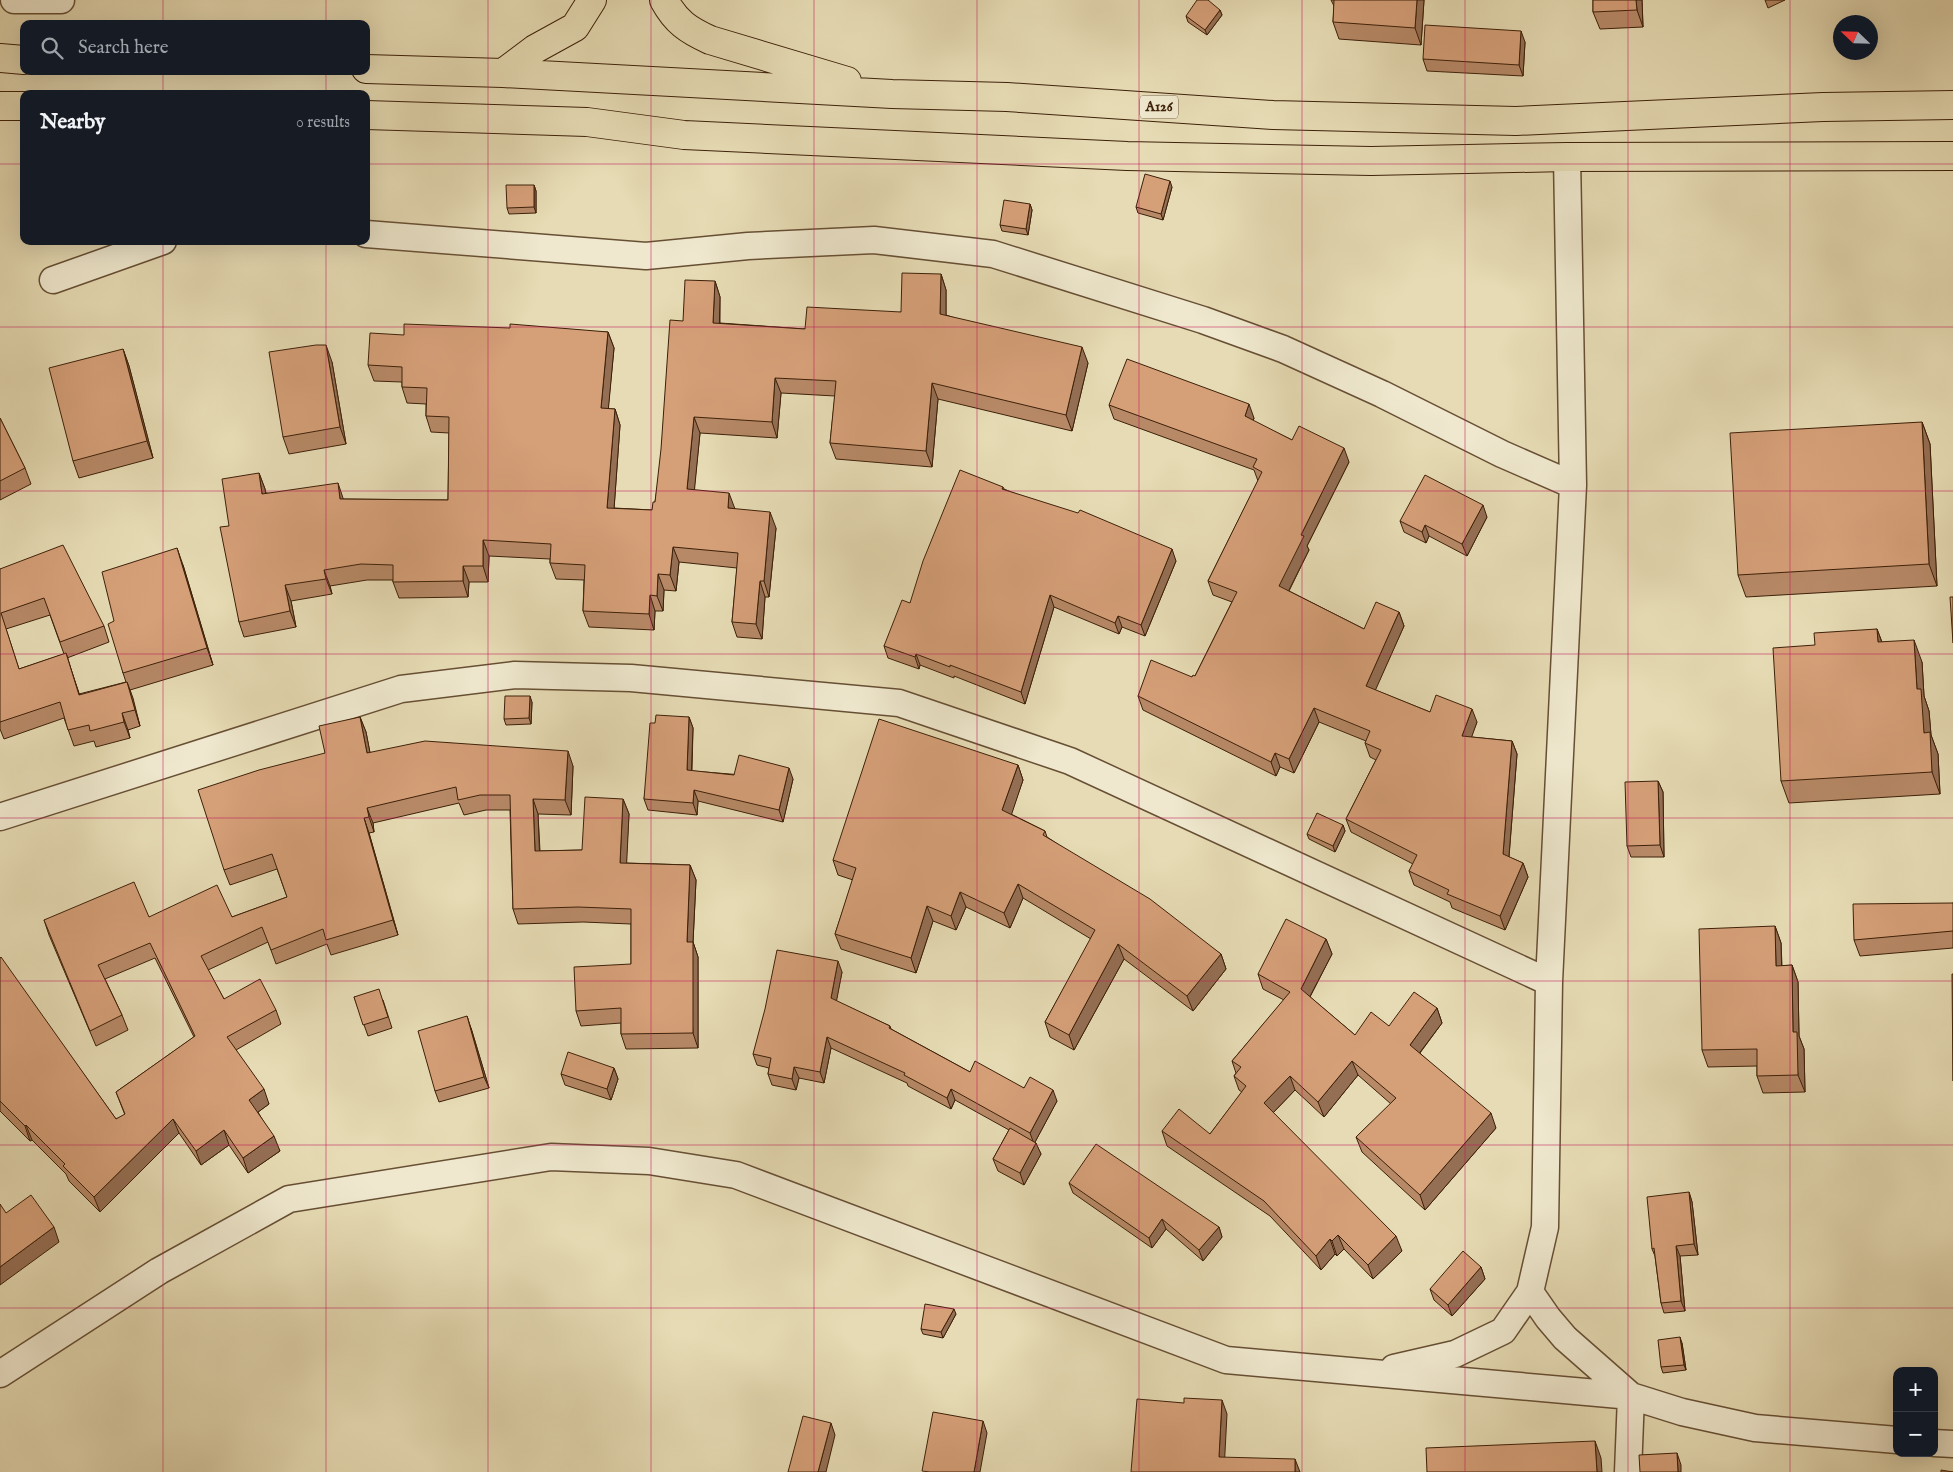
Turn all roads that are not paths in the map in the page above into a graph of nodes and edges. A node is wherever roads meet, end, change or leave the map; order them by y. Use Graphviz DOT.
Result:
graph roads {
  1 [pos="14,0"];
  2 [pos="592,0"];
  3 [pos="664,0"];
  4 [pos="58,8"];
  5 [pos="0,58"];
  6 [pos="20,60"];
  7 [pos="370,69"];
  8 [pos="503,73"];
  9 [pos="892,94"];
  10 [pos="1953,104"];
  11 [pos="0,106"];
  12 [pos="20,106"];
  13 [pos="370,114"];
  14 [pos="1953,156"];
  15 [pos="1567,157"];
  16 [pos="370,234"];
  17 [pos="152,245"];
  18 [pos="53,280"];
  19 [pos="1573,485"];
  20 [pos="0,817"];
  21 [pos="1549,982"];
  22 [pos="1530,1292"];
  23 [pos="0,1374"];
  24 [pos="1367,1374"];
  25 [pos="1632,1396"];
  26 [pos="1893,1440"];
  27 [pos="1938,1443"];
  28 [pos="1953,1444"];
  29 [pos="1628,1472"];
  1 -- 4 [label="street"];
  2 -- 8 [label="highway"];
  3 -- 9 [label="highway"];
  5 -- 6 [label="highway"];
  7 -- 8 [label="highway, A126"];
  8 -- 9 [label="highway, A126"];
  9 -- 10 [label="highway, A126"];
  11 -- 12 [label="highway"];
  13 -- 15 [label="highway"];
  14 -- 15 [label="highway"];
  15 -- 19 [label="street"];
  16 -- 19 [label="street"];
  17 -- 18 [label="street"];
  19 -- 21 [label="street"];
  20 -- 21 [label="street"];
  21 -- 22 [label="street"];
  22 -- 24 [label="street"];
  22 -- 25 [label="street"];
  23 -- 24 [label="street"];
  24 -- 25 [label="street"];
  25 -- 26 [label="street"];
  25 -- 29 [label="street"];
  27 -- 28 [label="street"];
}
